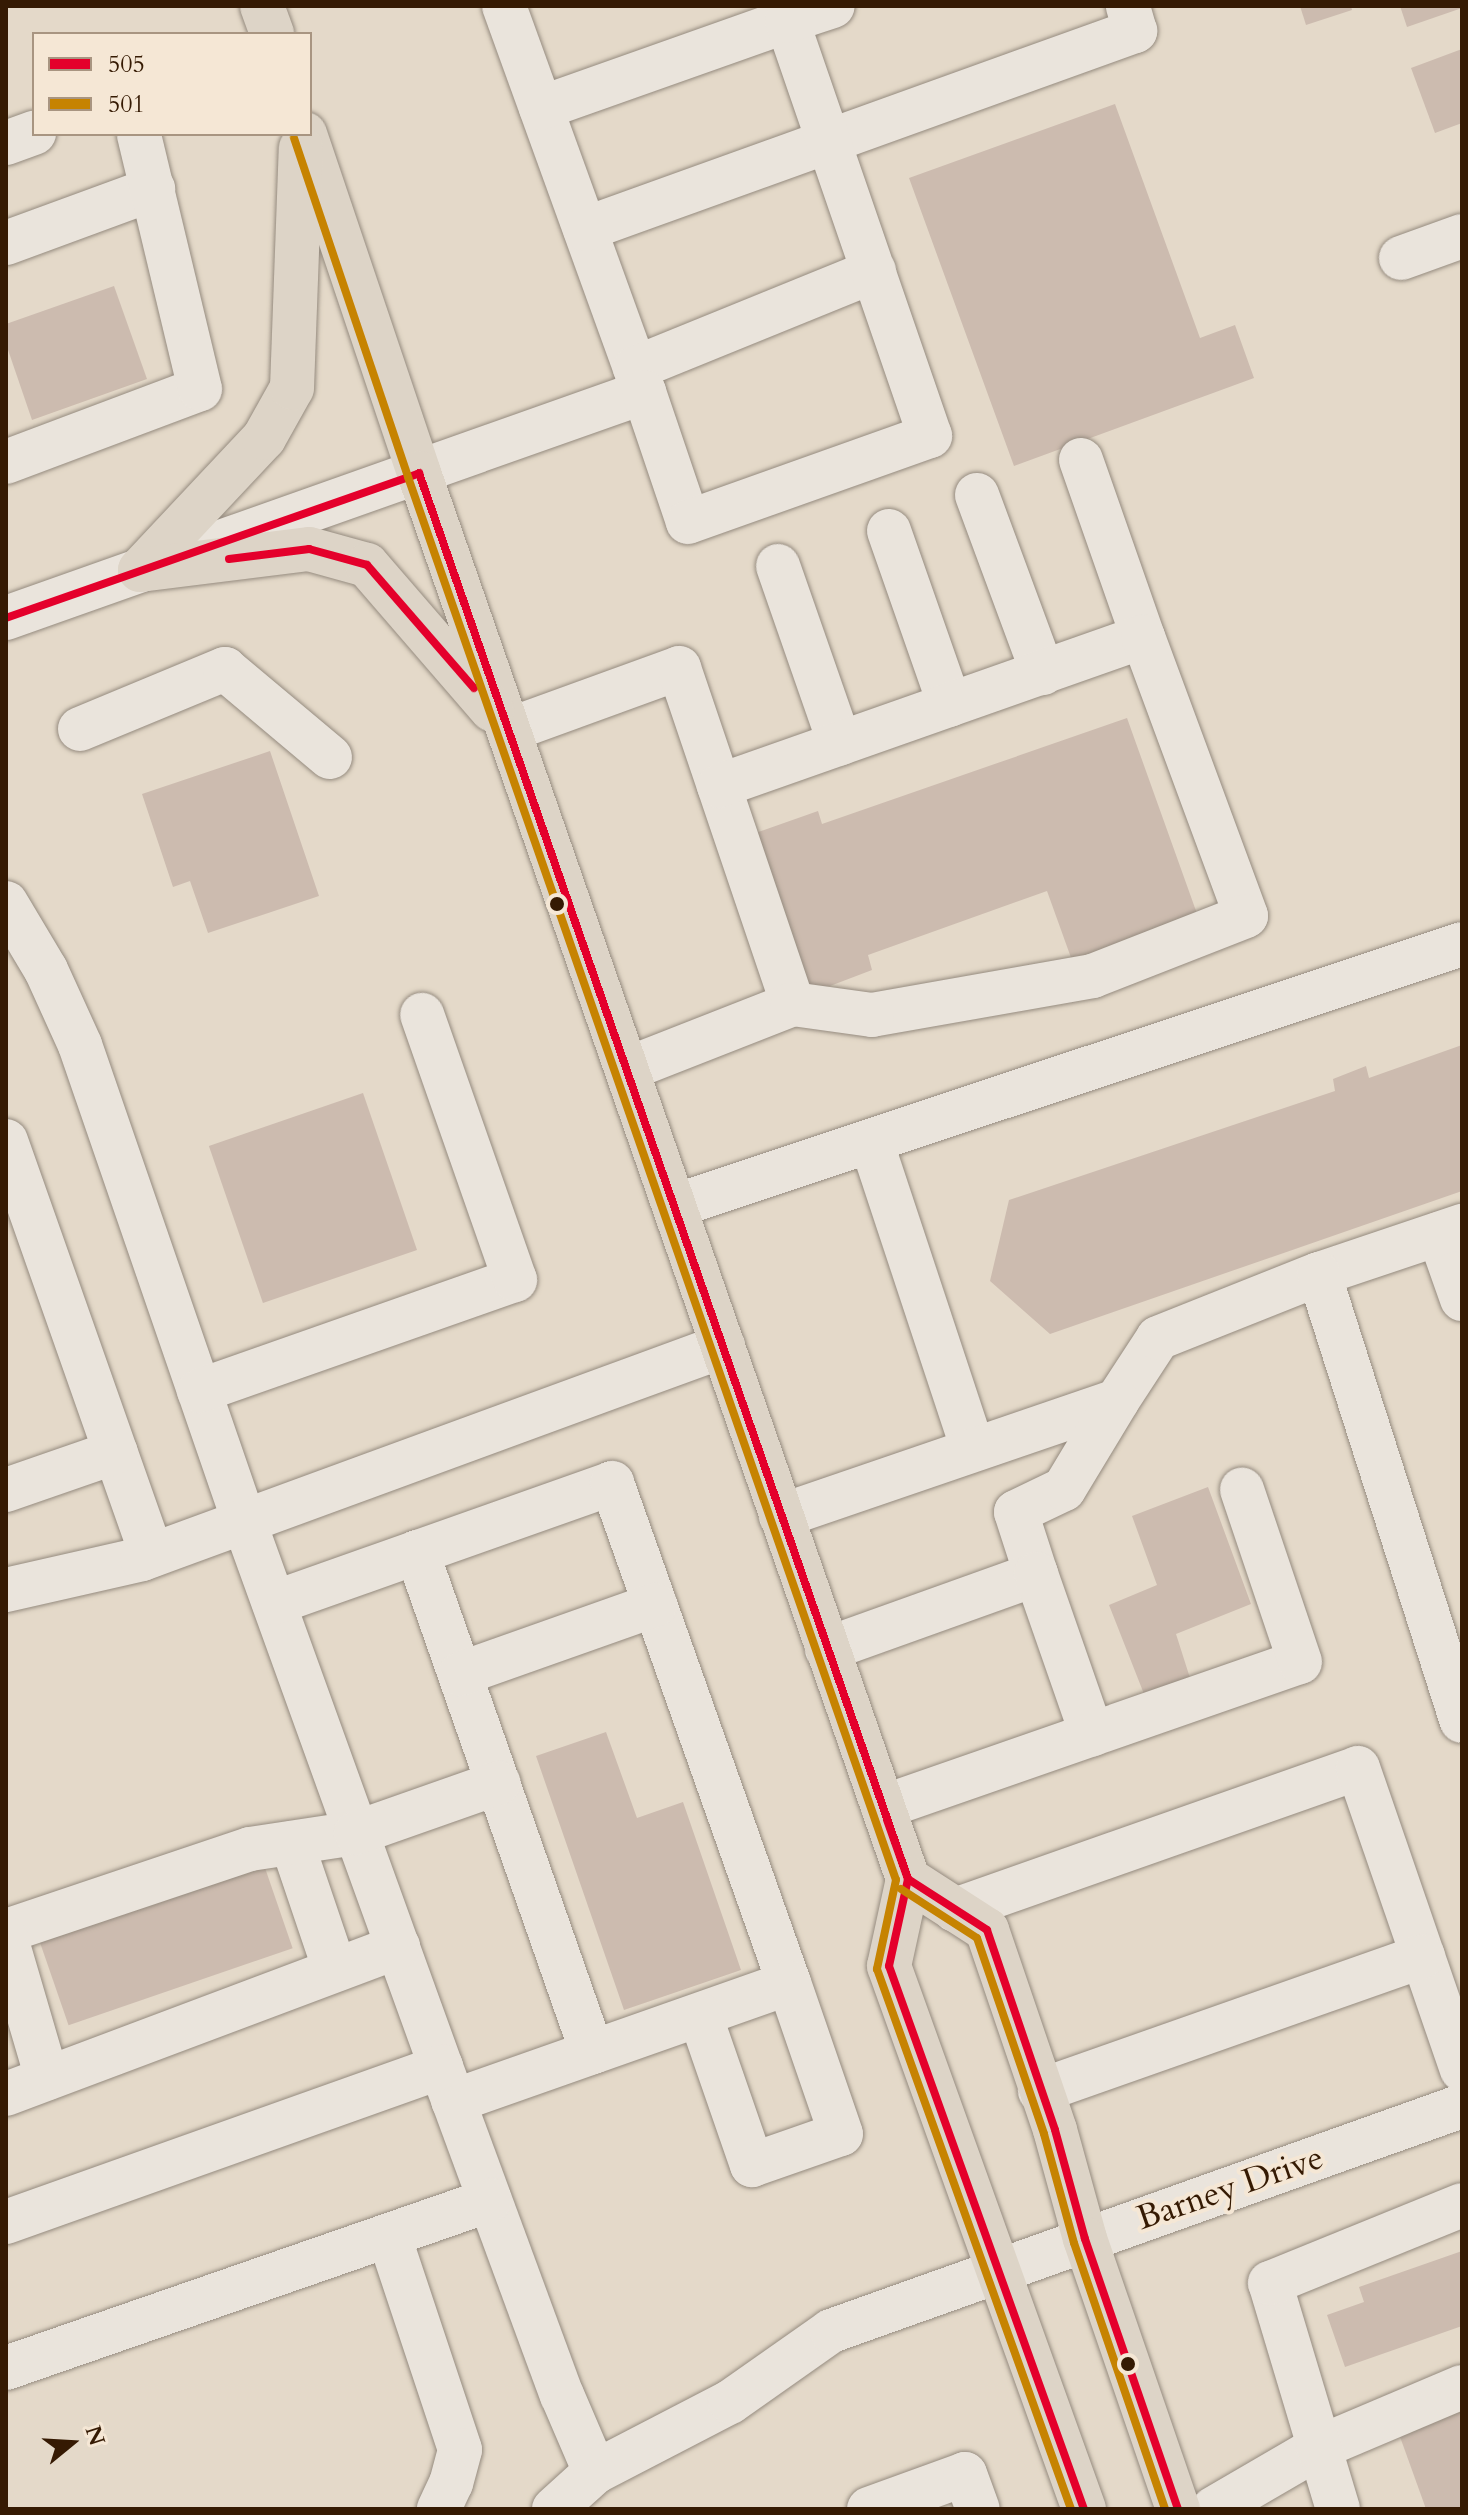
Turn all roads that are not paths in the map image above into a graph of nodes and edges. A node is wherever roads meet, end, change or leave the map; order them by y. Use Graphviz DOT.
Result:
graph roads {
  1 [pos="262,6"];
  2 [pos="504,6"];
  3 [pos="833,6"];
  4 [pos="1128,6"];
  5 [pos="787,21"];
  6 [pos="271,32"];
  7 [pos="541,108"];
  8 [pos="32,134"];
  9 [pos="140,136"];
  10 [pos="303,136"];
  11 [pos="304,136"];
  12 [pos="828,139"];
  13 [pos="6,143"];
  14 [pos="153,189"];
  15 [pos="585,229"];
  16 [pos="1462,236"];
  17 [pos="6,243"];
  18 [pos="1401,258"];
  19 [pos="874,271"];
  20 [pos="640,380"];
  21 [pos="1081,460"];
  22 [pos="6,462"];
  23 [pos="419,473"];
  24 [pos="977,495"];
  25 [pos="889,531"];
  26 [pos="778,566"];
  27 [pos="140,570"];
  28 [pos="6,618"];
  29 [pos="1143,637"];
  30 [pos="1043,673"];
  31 [pos="950,705"];
  32 [pos="80,729"];
  33 [pos="509,730"];
  34 [pos="840,744"];
  35 [pos="330,757"];
  36 [pos="719,786"];
  37 [pos="6,903"];
  38 [pos="1462,944"];
  39 [pos="793,1004"];
  40 [pos="422,1015"];
  41 [pos="627,1069"];
  42 [pos="6,1141"];
  43 [pos="871,1141"];
  44 [pos="675,1206"];
  45 [pos="1450,1230"];
  46 [pos="1319,1274"];
  47 [pos="1462,1299"];
  48 [pos="723,1346"];
  49 [pos="199,1391"];
  50 [pos="1117,1401"];
  51 [pos="973,1450"];
  52 [pos="116,1452"];
  53 [pos="6,1490"];
  54 [pos="1242,1490"];
  55 [pos="781,1516"];
  56 [pos="244,1521"];
  57 [pos="417,1552"];
  58 [pos="152,1555"];
  59 [pos="1036,1574"];
  60 [pos="6,1590"];
  61 [pos="274,1603"];
  62 [pos="655,1605"];
  63 [pos="827,1649"];
  64 [pos="460,1674"];
  65 [pos="1461,1713"];
  66 [pos="1092,1735"];
  67 [pos="498,1783"];
  68 [pos="883,1807"];
  69 [pos="356,1833"];
  70 [pos="292,1843"];
  71 [pos="908,1879"];
  72 [pos="955,1910"];
  73 [pos="6,1931"];
  74 [pos="6,1938"];
  75 [pos="398,1947"];
  76 [pos="1423,1956"];
  77 [pos="335,1970"];
  78 [pos="789,1983"];
  79 [pos="700,2015"];
  80 [pos="592,2052"];
  81 [pos="1462,2070"];
  82 [pos="47,2078"];
  83 [pos="447,2084"];
  84 [pos="1040,2091"];
  85 [pos="6,2094"];
  86 [pos="1462,2106"];
  87 [pos="490,2200"];
  88 [pos="1462,2205"];
  89 [pos="6,2222"];
  90 [pos="389,2236"];
  91 [pos="1085,2239"];
  92 [pos="999,2271"];
  93 [pos="6,2368"];
  94 [pos="1462,2387"];
  95 [pos="1318,2448"];
  96 [pos="595,2472"];
  97 [pos="972,2491"];
  98 [pos="439,2509"];
  99 [pos="554,2509"];
  100 [pos="869,2509"];
  101 [pos="1084,2509"];
  102 [pos="1178,2509"];
  103 [pos="1213,2509"];
  104 [pos="1338,2509"];
  1 -- 6 [label="main road"];
  2 -- 7 [label="street"];
  3 -- 5 [label="street"];
  4 -- 12 [label="street"];
  5 -- 7 [label="street"];
  5 -- 12 [label="street"];
  7 -- 15 [label="street"];
  8 -- 13 [label="street"];
  9 -- 14 [label="street"];
  10 -- 27 [label="main road"];
  11 -- 23 [label="main road"];
  12 -- 15 [label="street"];
  12 -- 19 [label="street"];
  14 -- 17 [label="street"];
  14 -- 22 [label="street"];
  15 -- 20 [label="street"];
  16 -- 18 [label="street"];
  19 -- 20 [label="street"];
  19 -- 20 [label="street"];
  20 -- 23 [label="street"];
  21 -- 29 [label="street"];
  23 -- 27 [label="street"];
  23 -- 33 [label="main road"];
  24 -- 30 [label="street"];
  25 -- 31 [label="street"];
  26 -- 34 [label="street"];
  27 -- 28 [label="street"];
  27 -- 33 [label="main road"];
  29 -- 30 [label="street"];
  29 -- 39 [label="street"];
  30 -- 31 [label="street"];
  31 -- 34 [label="street"];
  32 -- 35 [label="street"];
  33 -- 36 [label="street"];
  33 -- 41 [label="main road"];
  34 -- 36 [label="street"];
  36 -- 39 [label="street"];
  37 -- 49 [label="street"];
  38 -- 43 [label="street"];
  39 -- 41 [label="street"];
  40 -- 49 [label="street"];
  41 -- 44 [label="main road"];
  42 -- 52 [label="street"];
  43 -- 44 [label="street"];
  43 -- 51 [label="street"];
  44 -- 48 [label="main road"];
  45 -- 46 [label="street"];
  45 -- 47 [label="street"];
  46 -- 50 [label="street"];
  46 -- 65 [label="street"];
  48 -- 55 [label="main road"];
  48 -- 56 [label="street"];
  49 -- 56 [label="street"];
  50 -- 51 [label="street"];
  50 -- 59 [label="street"];
  51 -- 55 [label="street"];
  52 -- 53 [label="street"];
  52 -- 58 [label="street"];
  54 -- 66 [label="street"];
  55 -- 63 [label="main road"];
  56 -- 58 [label="street"];
  56 -- 61 [label="street"];
  57 -- 61 [label="street"];
  57 -- 62 [label="street"];
  57 -- 64 [label="street"];
  58 -- 60 [label="street"];
  59 -- 63 [label="street"];
  59 -- 66 [label="street"];
  61 -- 69 [label="street"];
  62 -- 64 [label="street"];
  62 -- 78 [label="street"];
  63 -- 68 [label="main road"];
  64 -- 67 [label="street"];
  66 -- 68 [label="street"];
  67 -- 69 [label="street"];
  67 -- 80 [label="street"];
  68 -- 71 [label="main road"];
  69 -- 70 [label="street"];
  69 -- 75 [label="street"];
  70 -- 73 [label="street"];
  70 -- 77 [label="street"];
  71 -- 72 [label="main road"];
  71 -- 92 [label="main road"];
  72 -- 76 [label="street"];
  72 -- 84 [label="main road"];
  74 -- 82 [label="street"];
  75 -- 77 [label="street"];
  75 -- 83 [label="street"];
  76 -- 81 [label="street"];
  76 -- 84 [label="street"];
  77 -- 82 [label="street"];
  78 -- 79 [label="street"];
  78 -- 79 [label="street"];
  79 -- 80 [label="street"];
  80 -- 83 [label="street"];
  82 -- 85 [label="street"];
  83 -- 87 [label="street"];
  83 -- 89 [label="street"];
  84 -- 91 [label="main road"];
  86 -- 91 [label="street, Barney Drive"];
  87 -- 90 [label="street"];
  87 -- 96 [label="street"];
  88 -- 95 [label="street"];
  90 -- 93 [label="street"];
  90 -- 98 [label="street"];
  91 -- 92 [label="street, Barney Drive"];
  91 -- 102 [label="main road"];
  92 -- 96 [label="street, Barney Drive"];
  92 -- 101 [label="main road"];
  94 -- 95 [label="street"];
  95 -- 103 [label="street"];
  95 -- 104 [label="street"];
  96 -- 99 [label="street, Barney Drive"];
  97 -- 100 [label="street"];
}
